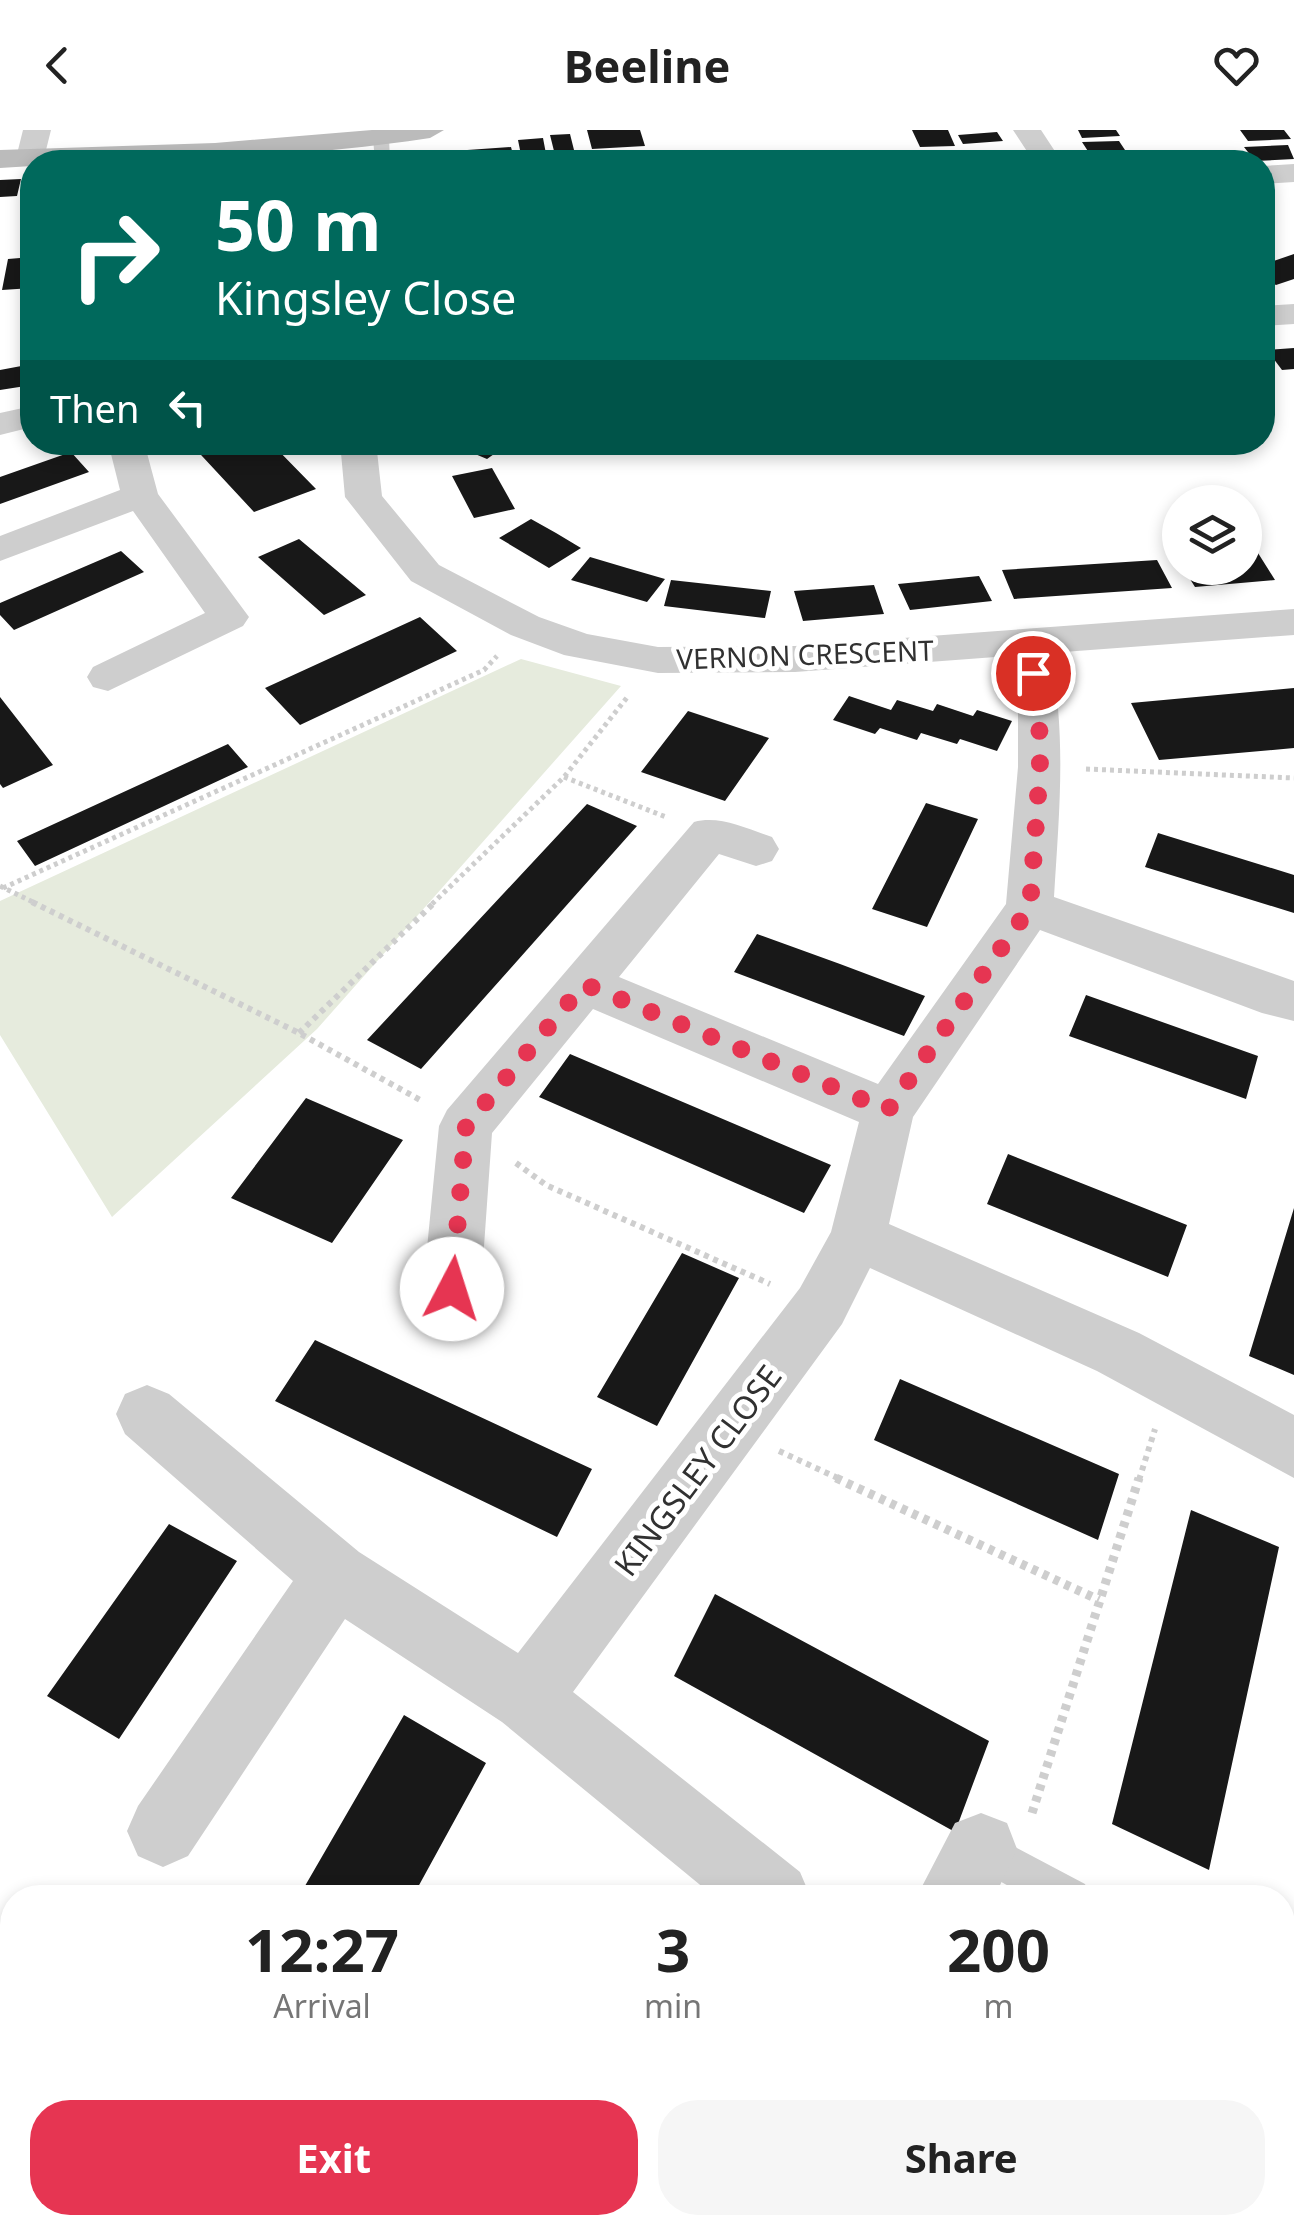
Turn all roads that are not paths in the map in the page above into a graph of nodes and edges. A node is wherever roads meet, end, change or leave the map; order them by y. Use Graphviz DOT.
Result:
graph roads {
  1 [pos="430,130"];
  2 [pos="33,144"];
  3 [pos="64,150"];
  4 [pos="382,150"];
  5 [pos="0,159"];
  6 [pos="129,455"];
  7 [pos="359,455"];
  8 [pos="140,495"];
  9 [pos="0,549"];
  10 [pos="1294,622"];
  11 [pos="1027,642"];
  12 [pos="108,677"];
  13 [pos="733,841"];
  14 [pos="1030,907"];
  15 [pos="584,984"];
  16 [pos="1294,1000"];
  17 [pos="888,1110"];
  18 [pos="858,1236"];
  19 [pos="452,1289"];
  20 [pos="147,1414"];
  21 [pos="1294,1448"];
  22 [pos="336,1575"];
  23 [pos="526,1698"];
  24 [pos="163,1831"];
  25 [pos="983,1871"];
  26 [pos="758,1885"];
  27 [pos="1029,1885"];
  1 -- 4 [label="street"];
  2 -- 3 [label="street"];
  2 -- 5 [label="street"];
  6 -- 8 [label="street"];
  7 -- 11 [label="street, VERNON CRESCENT"];
  8 -- 9 [label="street"];
  8 -- 12 [label="street"];
  10 -- 11 [label="street, VERNON CRESCENT"];
  11 -- 14 [label="street"];
  13 -- 15 [label="street"];
  14 -- 16 [label="street"];
  14 -- 17 [label="street, KINGSLEY CLOSE"];
  15 -- 17 [label="street"];
  15 -- 19 [label="street"];
  17 -- 18 [label="street, KINGSLEY CLOSE"];
  18 -- 21 [label="street"];
  18 -- 23 [label="street, KINGSLEY CLOSE"];
  20 -- 22 [label="street"];
  22 -- 23 [label="street"];
  22 -- 24 [label="street"];
  23 -- 26 [label="street"];
  25 -- 27 [label="lane"];
}
